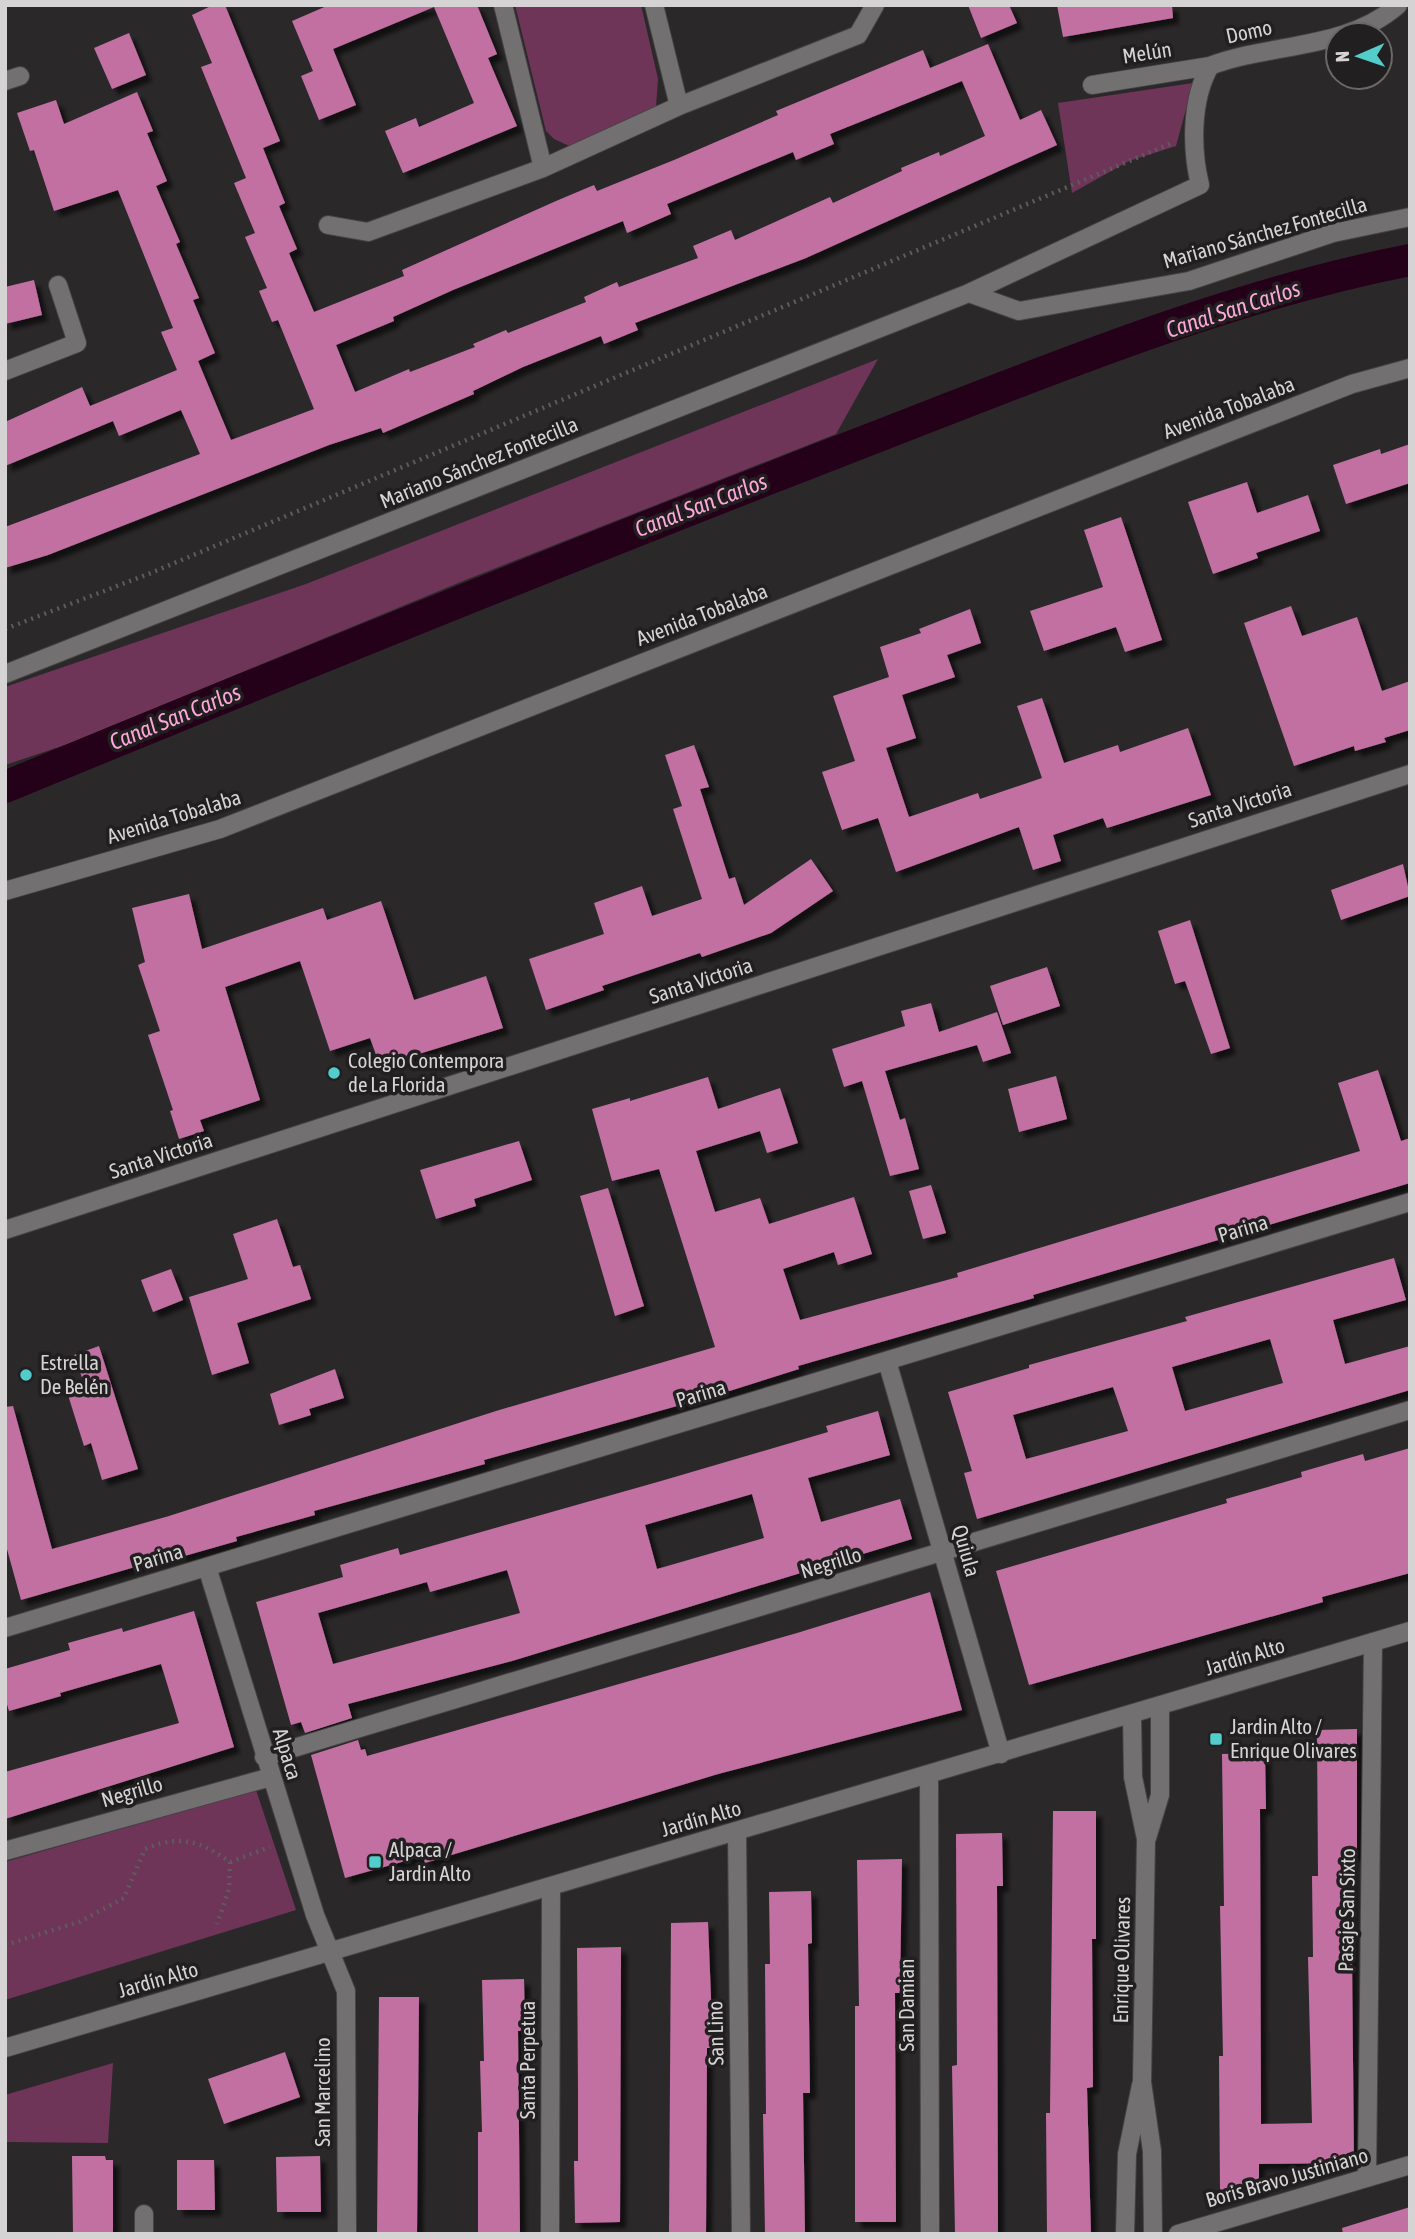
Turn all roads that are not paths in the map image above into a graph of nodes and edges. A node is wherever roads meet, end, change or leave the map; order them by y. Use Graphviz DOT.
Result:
graph roads {
  1 [pos="503,5"];
  2 [pos="654,5"];
  3 [pos="875,5"];
  4 [pos="1398,5"];
  5 [pos="1210,65"];
  6 [pos="1092,85"];
  7 [pos="679,106"];
  8 [pos="543,168"];
  9 [pos="1197,172"];
  10 [pos="1410,217"];
  11 [pos="328,225"];
  12 [pos="58,285"];
  13 [pos="969,293"];
  14 [pos="1410,368"];
  15 [pos="5,371"];
  16 [pos="5,674"];
  17 [pos="1410,774"];
  18 [pos="5,891"];
  19 [pos="1410,1202"];
  20 [pos="5,1230"];
  21 [pos="887,1361"];
  22 [pos="1410,1410"];
  23 [pos="943,1553"];
  24 [pos="207,1567"];
  25 [pos="5,1628"];
  26 [pos="1410,1631"];
  27 [pos="1373,1642"];
  28 [pos="1160,1707"];
  29 [pos="1132,1715"];
  30 [pos="1001,1754"];
  31 [pos="264,1757"];
  32 [pos="929,1775"];
  33 [pos="271,1777"];
  34 [pos="737,1832"];
  35 [pos="1146,1839"];
  36 [pos="5,1851"];
  37 [pos="551,1887"];
  38 [pos="330,1952"];
  39 [pos="5,2048"];
  40 [pos="1143,2082"];
  41 [pos="1410,2165"];
  42 [pos="1367,2178"];
  43 [pos="144,2214"];
  44 [pos="144,2234"];
  45 [pos="346,2234"];
  46 [pos="550,2234"];
  47 [pos="741,2234"];
  48 [pos="930,2234"];
  49 [pos="1125,2234"];
  50 [pos="1153,2234"];
  51 [pos="1178,2234"];
  1 -- 8 [label="street"];
  2 -- 7 [label="street"];
  3 -- 7 [label="street"];
  4 -- 5 [label="street, Domo"];
  5 -- 6 [label="street, Melún"];
  5 -- 9 [label="street, Domo"];
  7 -- 8 [label="street"];
  8 -- 11 [label="street"];
  9 -- 13 [label="street, Mariano Sánchez Fontecilla"];
  10 -- 13 [label="street, Mariano Sánchez Fontecilla"];
  12 -- 15 [label="street"];
  13 -- 16 [label="street, Mariano Sánchez Fontecilla"];
  14 -- 18 [label="street, Avenida Tobalaba"];
  17 -- 20 [label="street, Santa Victoria"];
  19 -- 21 [label="street, Parina"];
  21 -- 23 [label="street, Quiula"];
  21 -- 24 [label="street, Parina"];
  22 -- 23 [label="street, Negrillo"];
  23 -- 30 [label="street, Quiula"];
  23 -- 31 [label="street, Negrillo"];
  24 -- 25 [label="street, Parina"];
  24 -- 31 [label="street, Alpaca"];
  26 -- 27 [label="street, Jardín Alto"];
  27 -- 28 [label="street, Jardín Alto"];
  27 -- 42 [label="street, Pasaje San Sixto"];
  28 -- 29 [label="street, Jardín Alto"];
  28 -- 35 [label="street, Enrique Olivares"];
  29 -- 30 [label="street, Jardín Alto"];
  29 -- 35 [label="street, Enrique Olivares"];
  30 -- 32 [label="street, Jardín Alto"];
  31 -- 33 [label="street, Alpaca"];
  32 -- 34 [label="street, Jardín Alto"];
  32 -- 48 [label="street, San Damian"];
  33 -- 36 [label="street, Negrillo"];
  33 -- 38 [label="street, Alpaca"];
  34 -- 37 [label="street, Jardín Alto"];
  34 -- 47 [label="street, San Lino"];
  35 -- 40 [label="street, Enrique Olivares"];
  37 -- 38 [label="street, Jardín Alto"];
  37 -- 46 [label="street, Santa Perpetua"];
  38 -- 39 [label="street, Jardín Alto"];
  38 -- 45 [label="street, San Marcelino"];
  40 -- 49 [label="street, Enrique Olivares"];
  40 -- 50 [label="street, Enrique Olivares"];
  41 -- 42 [label="street, Boris Bravo Justiniano"];
  42 -- 51 [label="street, Boris Bravo Justiniano"];
  43 -- 44 [label="street"];
}
